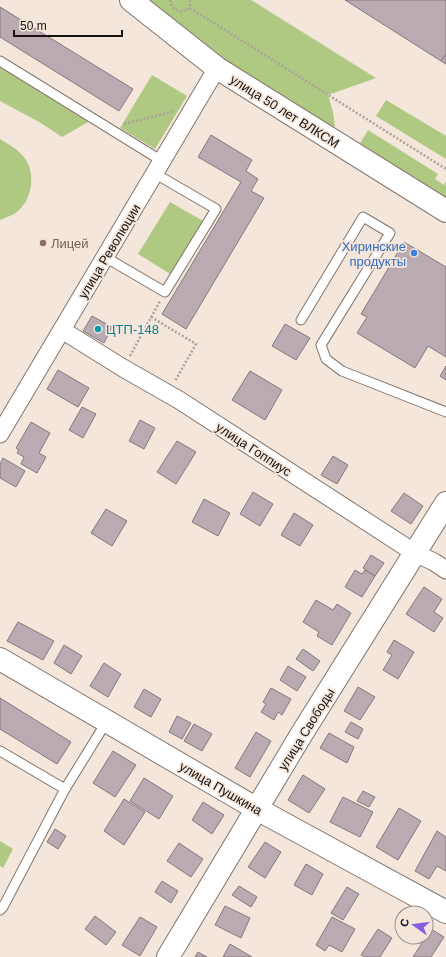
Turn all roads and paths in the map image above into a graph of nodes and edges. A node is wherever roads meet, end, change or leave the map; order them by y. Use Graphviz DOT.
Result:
graph roads {
  1 [pos="131,0"];
  2 [pos="170,0"];
  3 [pos="190,0"];
  4 [pos="190,8"];
  5 [pos="0,61"];
  6 [pos="217,68"];
  7 [pos="196,106"];
  8 [pos="107,127"];
  9 [pos="158,167"];
  10 [pos="446,169"];
  11 [pos="446,211"];
  12 [pos="106,257"];
  13 [pos="165,292"];
  14 [pos="152,317"];
  15 [pos="301,320"];
  16 [pos="62,330"];
  17 [pos="123,368"];
  18 [pos="168,394"];
  19 [pos="446,412"];
  20 [pos="0,434"];
  21 [pos="446,503"];
  22 [pos="415,553"];
  23 [pos="446,570"];
  24 [pos="0,659"];
  25 [pos="107,721"];
  26 [pos="0,751"];
  27 [pos="65,789"];
  28 [pos="257,809"];
  29 [pos="0,910"];
  30 [pos="446,912"];
  31 [pos="168,957"];
  1 -- 6 [label="street, улица 50 лет ВЛКСМ"];
  2 -- 4 [label="path"];
  3 -- 4 [label="path"];
  4 -- 10 [label="path"];
  5 -- 8 [label="lane"];
  6 -- 7 [label="street, улица Революции"];
  6 -- 11 [label="street, улица 50 лет ВЛКСМ"];
  7 -- 8 [label="path"];
  7 -- 9 [label="street, улица Революции"];
  8 -- 9 [label="lane"];
  9 -- 12 [label="street, улица Революции"];
  9 -- 13 [label="lane"];
  12 -- 13 [label="lane"];
  12 -- 16 [label="street, улица Революции"];
  13 -- 14 [label="path"];
  14 -- 17 [label="path"];
  14 -- 18 [label="path"];
  15 -- 19 [label="lane"];
  16 -- 17 [label="street, улица Гоппиус"];
  16 -- 20 [label="street, улица Революции"];
  17 -- 18 [label="street, улица Гоппиус"];
  18 -- 22 [label="street, улица Гоппиус"];
  21 -- 22 [label="street, улица Свободы"];
  22 -- 23 [label="street, улица Гоппиус"];
  22 -- 28 [label="street, улица Свободы"];
  24 -- 25 [label="street, улица Пушкина"];
  25 -- 27 [label="lane"];
  25 -- 28 [label="street, улица Пушкина"];
  26 -- 27 [label="lane"];
  27 -- 29 [label="lane"];
  28 -- 30 [label="street, улица Пушкина"];
  28 -- 31 [label="street, улица Свободы"];
}
